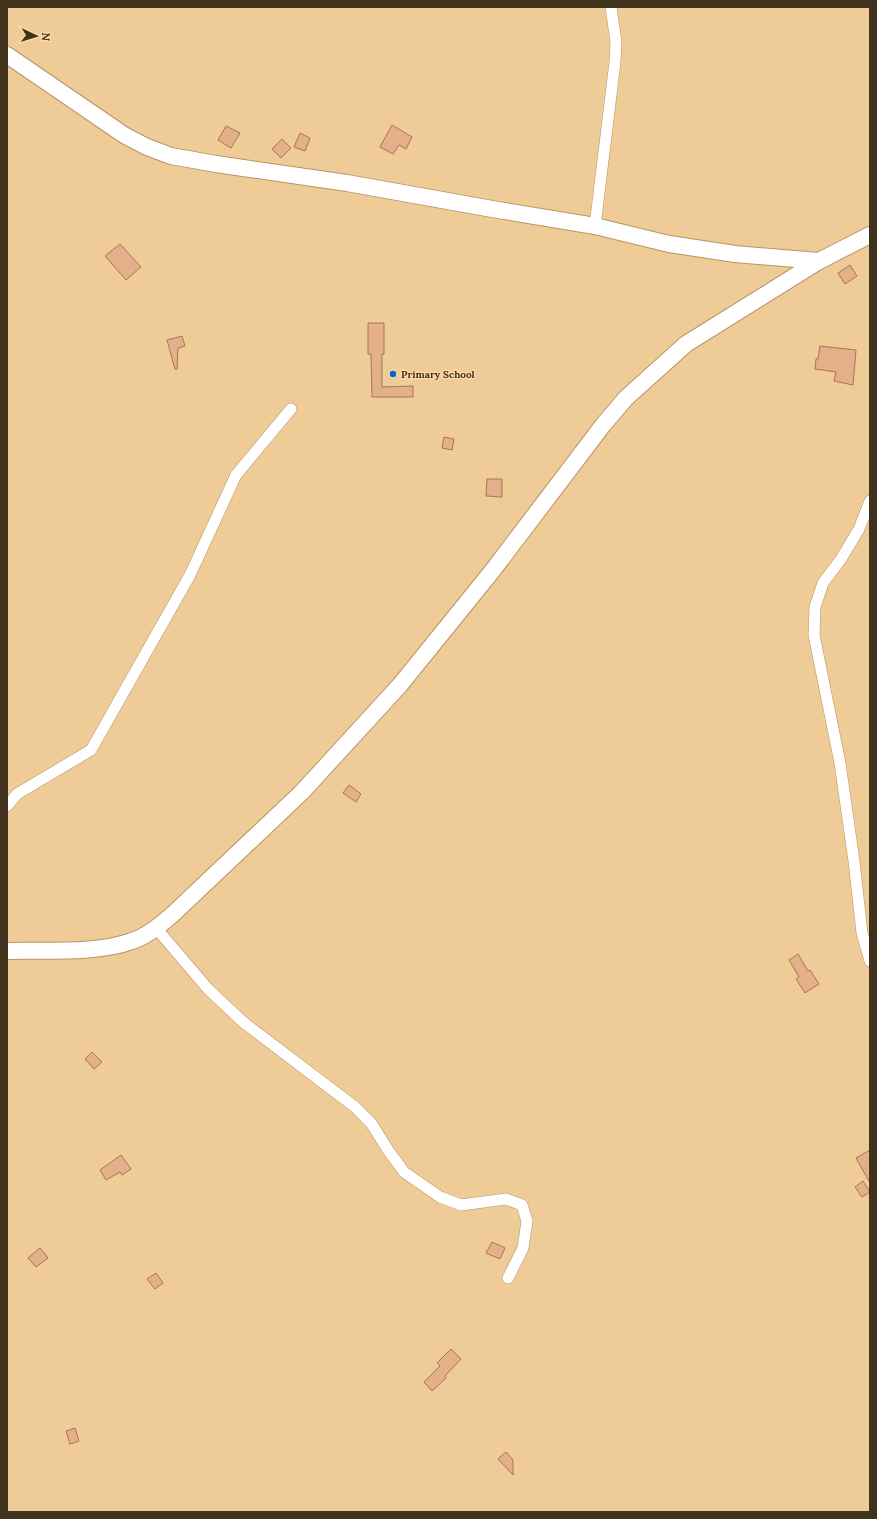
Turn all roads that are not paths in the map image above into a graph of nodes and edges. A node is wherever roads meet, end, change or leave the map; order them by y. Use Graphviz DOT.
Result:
graph roads {
  1 [pos="611,7"];
  2 [pos="7,55"];
  3 [pos="595,226"];
  4 [pos="868,239"];
  5 [pos="819,260"];
  6 [pos="291,409"];
  7 [pos="870,501"];
  8 [pos="7,806"];
  9 [pos="156,928"];
  10 [pos="7,951"];
  11 [pos="870,961"];
  12 [pos="508,1278"];
  1 -- 3 [label="street"];
  2 -- 3 [label="main road"];
  3 -- 5 [label="main road"];
  4 -- 5 [label="main road"];
  5 -- 9 [label="main road"];
  6 -- 8 [label="street"];
  7 -- 11 [label="street"];
  9 -- 10 [label="main road"];
  9 -- 12 [label="street"];
}
